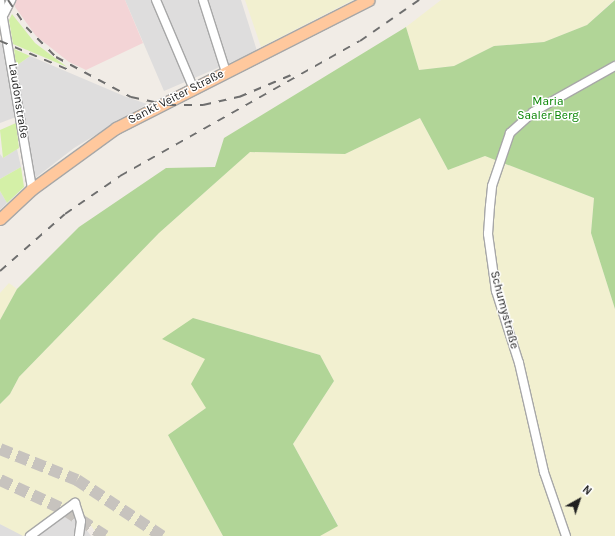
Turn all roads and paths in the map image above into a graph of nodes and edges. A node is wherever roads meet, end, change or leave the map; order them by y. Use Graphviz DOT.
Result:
graph roads {
  1 [pos="11,0"];
  2 [pos="156,0"];
  3 [pos="203,0"];
  4 [pos="368,0"];
  5 [pos="0,1"];
  6 [pos="4,14"];
  7 [pos="615,66"];
  8 [pos="226,72"];
  9 [pos="193,87"];
  10 [pos="32,189"];
  11 [pos="0,218"];
  12 [pos="30,536"];
  13 [pos="79,536"];
  14 [pos="566,536"];
  1 -- 6 [label="street"];
  2 -- 9 [label="street"];
  3 -- 8 [label="street"];
  4 -- 8 [label="main road, Sankt Veiter Straße"];
  5 -- 6 [label="street, Laudonstraße"];
  6 -- 10 [label="street, Laudonstraße"];
  7 -- 14 [label="street, Schumystraße"];
  8 -- 9 [label="main road, Sankt Veiter Straße"];
  9 -- 10 [label="main road, Sankt Veiter Straße"];
  10 -- 11 [label="main road, Sankt Veiter Straße"];
  12 -- 13 [label="street"];
}
